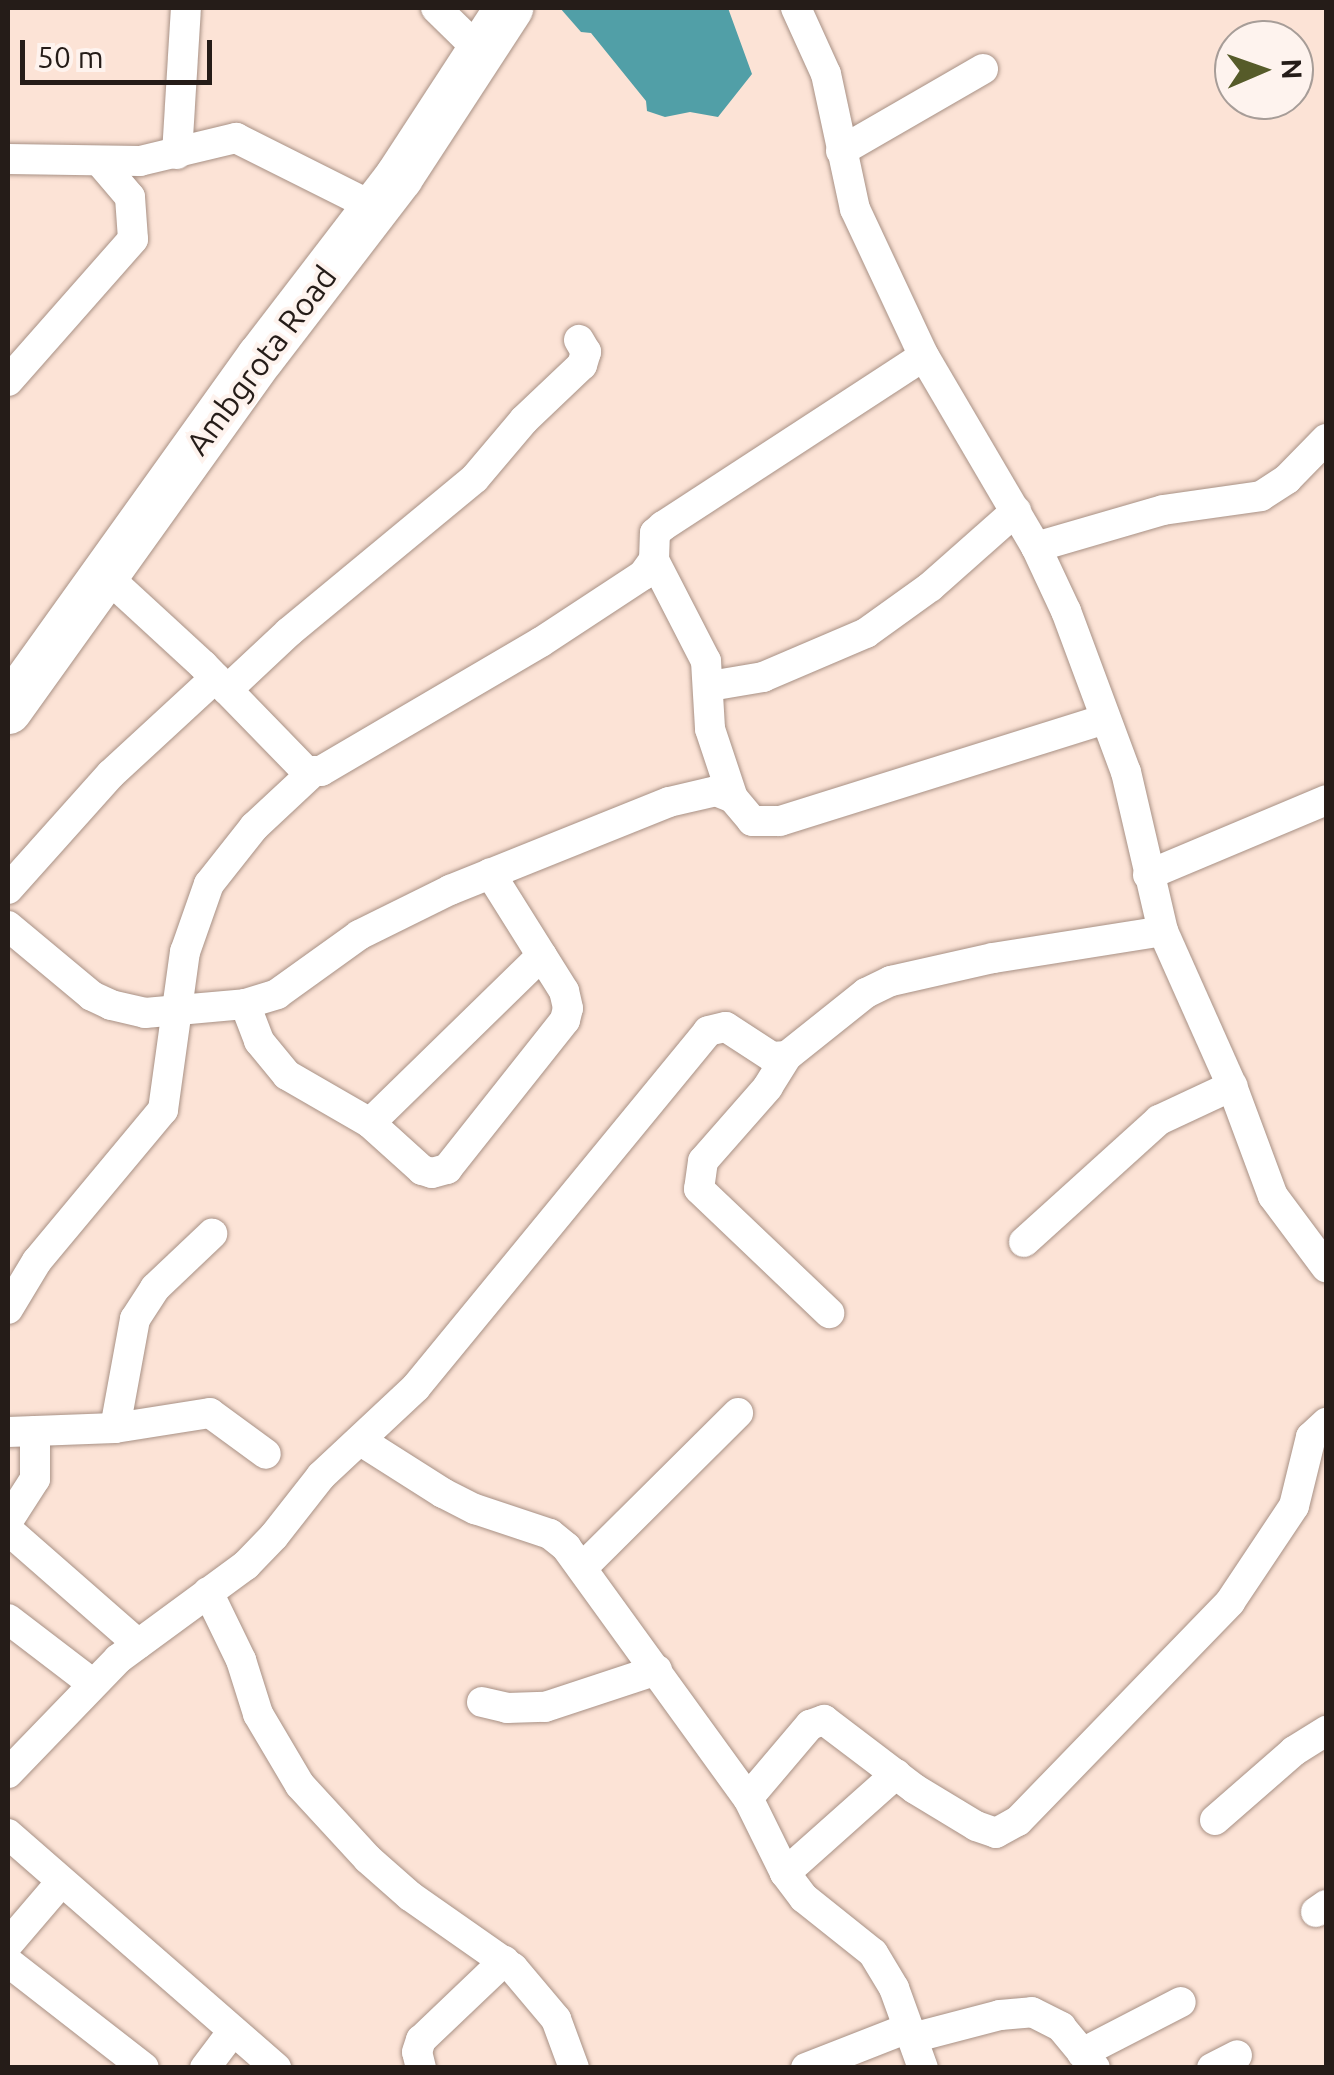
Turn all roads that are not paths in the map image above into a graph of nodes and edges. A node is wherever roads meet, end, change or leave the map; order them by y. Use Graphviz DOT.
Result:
graph roads {
  1 [pos="186,8"];
  2 [pos="436,8"];
  3 [pos="510,8"];
  4 [pos="796,8"];
  5 [pos="482,53"];
  6 [pos="984,70"];
  7 [pos="842,152"];
  8 [pos="176,154"];
  9 [pos="8,159"];
  10 [pos="101,163"];
  11 [pos="376,208"];
  12 [pos="579,340"];
  13 [pos="924,356"];
  14 [pos="12,365"];
  15 [pos="1326,439"];
  16 [pos="1016,511"];
  17 [pos="1036,547"];
  18 [pos="654,560"];
  19 [pos="104,574"];
  20 [pos="221,684"];
  21 [pos="710,686"];
  22 [pos="8,710"];
  23 [pos="1106,718"];
  24 [pos="312,773"];
  25 [pos="733,798"];
  26 [pos="1326,800"];
  27 [pos="490,872"];
  28 [pos="1148,875"];
  29 [pos="8,889"];
  30 [pos="8,926"];
  31 [pos="1163,931"];
  32 [pos="542,955"];
  33 [pos="245,1004"];
  34 [pos="178,1010"];
  35 [pos="788,1056"];
  36 [pos="1232,1086"];
  37 [pos="370,1123"];
  38 [pos="212,1234"];
  39 [pos="1024,1242"];
  40 [pos="1326,1266"];
  41 [pos="8,1309"];
  42 [pos="829,1312"];
  43 [pos="738,1413"];
  44 [pos="1326,1423"];
  45 [pos="115,1428"];
  46 [pos="21,1431"];
  47 [pos="361,1441"];
  48 [pos="266,1454"];
  49 [pos="8,1521"];
  50 [pos="8,1530"];
  51 [pos="582,1568"];
  52 [pos="208,1592"];
  53 [pos="8,1619"];
  54 [pos="138,1644"];
  55 [pos="657,1670"];
  56 [pos="93,1684"];
  57 [pos="482,1702"];
  58 [pos="1326,1731"];
  59 [pos="8,1773"];
  60 [pos="896,1774"];
  61 [pos="748,1798"];
  62 [pos="1215,1820"];
  63 [pos="8,1834"];
  64 [pos="784,1873"];
  65 [pos="60,1882"];
  66 [pos="8,1944"];
  67 [pos="8,1962"];
  68 [pos="504,1962"];
  69 [pos="1181,2002"];
  70 [pos="233,2032"];
  71 [pos="910,2033"];
  72 [pos="1088,2060"];
  73 [pos="822,2065"];
  74 [pos="144,2068"];
  75 [pos="205,2068"];
  76 [pos="276,2068"];
  77 [pos="421,2068"];
  78 [pos="574,2068"];
  79 [pos="923,2068"];
  1 -- 8 [label="street"];
  2 -- 5 [label="street"];
  3 -- 5 [label="main road, Ambgrota Road"];
  4 -- 7 [label="street"];
  5 -- 11 [label="main road, Ambgrota Road"];
  6 -- 7 [label="street"];
  7 -- 13 [label="street"];
  8 -- 10 [label="street"];
  8 -- 11 [label="street"];
  9 -- 10 [label="street"];
  10 -- 14 [label="street"];
  11 -- 19 [label="main road, Ambgrota Road"];
  12 -- 20 [label="street"];
  13 -- 16 [label="street"];
  13 -- 18 [label="street"];
  15 -- 17 [label="street"];
  16 -- 17 [label="street"];
  16 -- 21 [label="street"];
  17 -- 23 [label="street"];
  18 -- 21 [label="street"];
  18 -- 24 [label="street"];
  19 -- 20 [label="street"];
  19 -- 22 [label="main road, Ambgrota Road"];
  20 -- 24 [label="street"];
  20 -- 29 [label="street"];
  21 -- 25 [label="street"];
  23 -- 25 [label="street"];
  23 -- 28 [label="street"];
  24 -- 34 [label="street"];
  25 -- 27 [label="street"];
  26 -- 28 [label="street"];
  27 -- 32 [label="street"];
  27 -- 33 [label="street"];
  28 -- 31 [label="street"];
  30 -- 34 [label="street"];
  31 -- 35 [label="street"];
  31 -- 36 [label="street"];
  32 -- 37 [label="street"];
  32 -- 37 [label="street"];
  33 -- 34 [label="street"];
  33 -- 37 [label="street"];
  34 -- 41 [label="street"];
  35 -- 42 [label="street"];
  35 -- 47 [label="street"];
  36 -- 39 [label="street"];
  36 -- 40 [label="street"];
  38 -- 45 [label="street"];
  43 -- 51 [label="street"];
  44 -- 60 [label="street"];
  45 -- 46 [label="street"];
  45 -- 48 [label="street"];
  46 -- 49 [label="street"];
  47 -- 51 [label="street"];
  47 -- 52 [label="street"];
  50 -- 54 [label="street"];
  51 -- 55 [label="street"];
  52 -- 54 [label="street"];
  52 -- 68 [label="street"];
  53 -- 56 [label="street"];
  54 -- 56 [label="street"];
  55 -- 57 [label="street"];
  55 -- 61 [label="street"];
  56 -- 59 [label="street"];
  58 -- 62 [label="street"];
  60 -- 61 [label="street"];
  60 -- 64 [label="street"];
  61 -- 64 [label="street"];
  63 -- 65 [label="street"];
  64 -- 71 [label="street"];
  65 -- 66 [label="street"];
  65 -- 70 [label="street"];
  67 -- 74 [label="street"];
  68 -- 77 [label="street"];
  68 -- 78 [label="street"];
  69 -- 72 [label="street"];
  70 -- 75 [label="street"];
  70 -- 76 [label="street"];
  71 -- 72 [label="street"];
  71 -- 73 [label="street"];
  71 -- 79 [label="street"];
}
